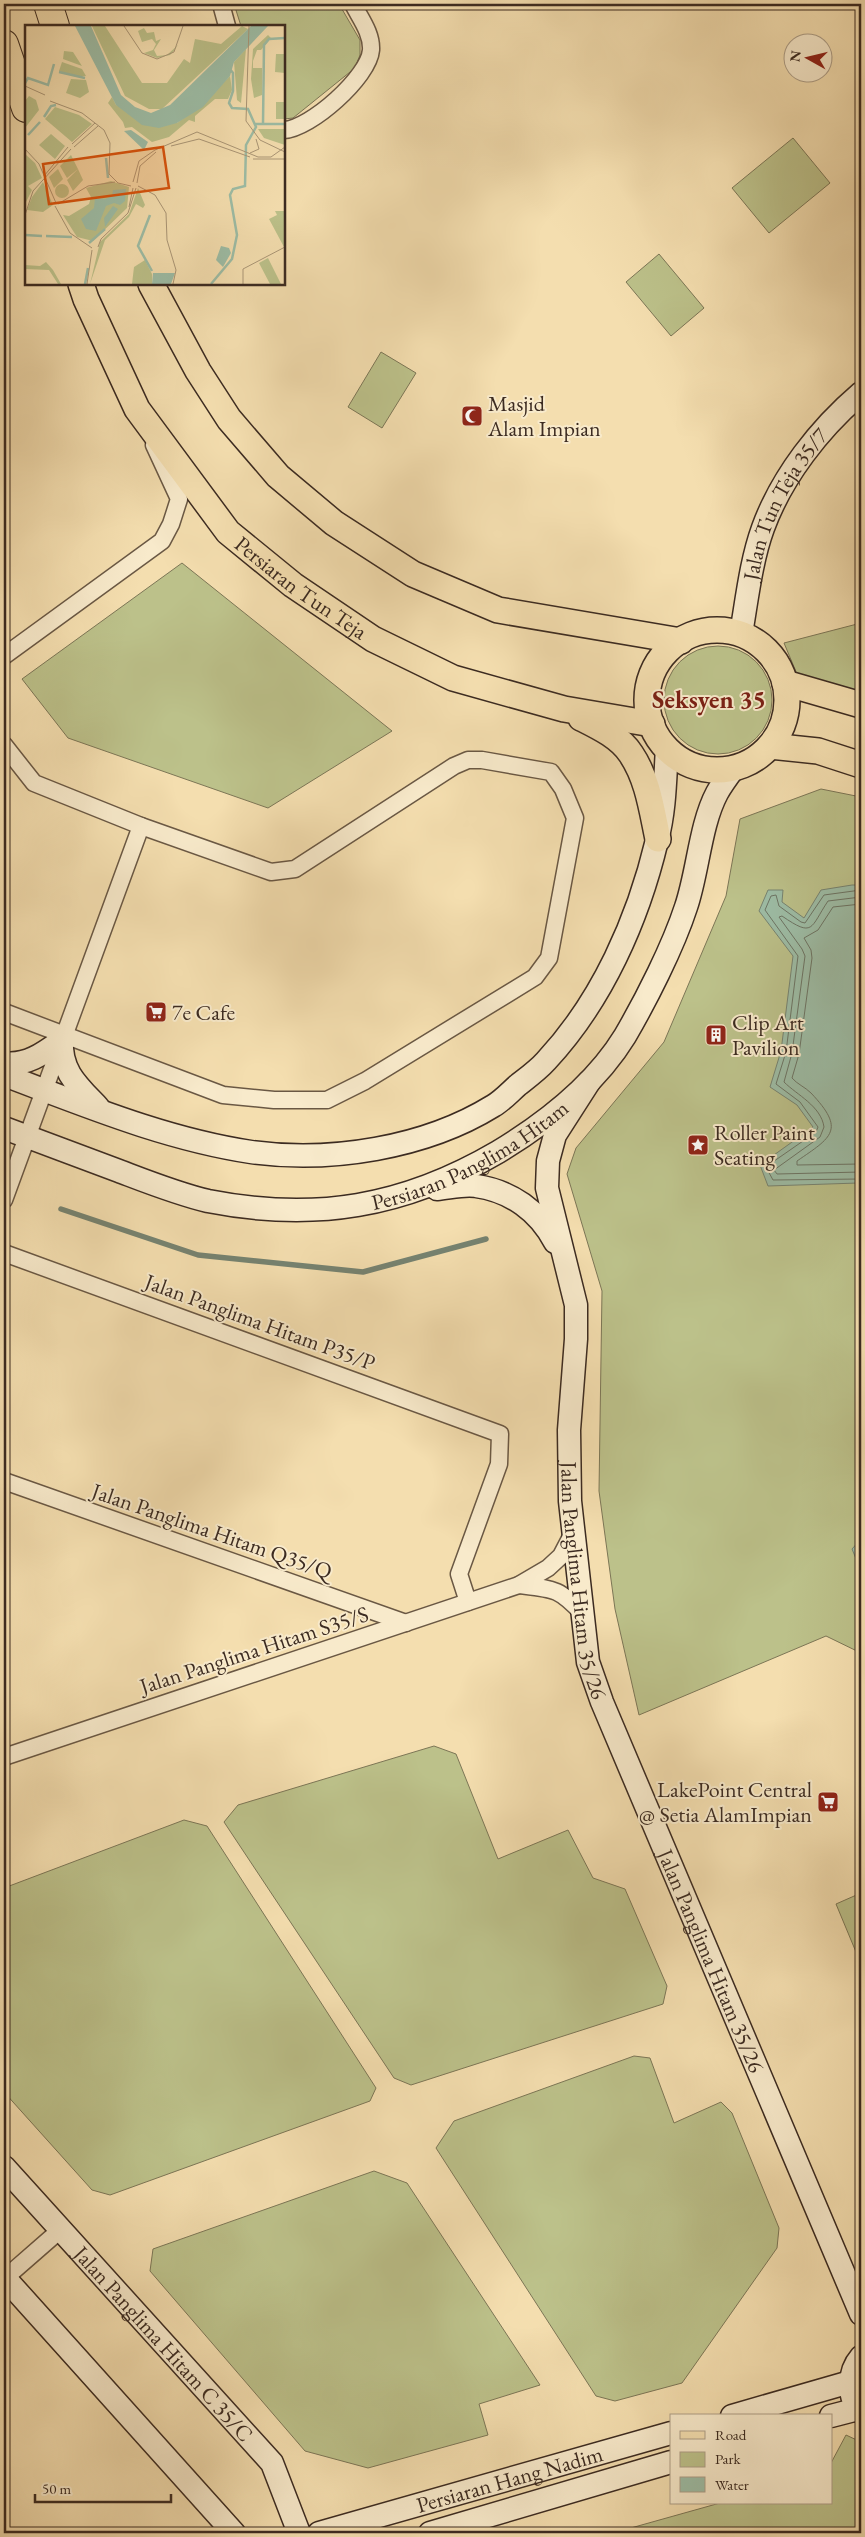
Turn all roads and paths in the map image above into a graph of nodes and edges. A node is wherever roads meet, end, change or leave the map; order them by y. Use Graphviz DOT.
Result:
graph roads {
  1 [pos="48,4"];
  2 [pos="221,4"];
  3 [pos="353,4"];
  4 [pos="56,25"];
  5 [pos="228,25"];
  6 [pos="4,44"];
  7 [pos="25,105"];
  8 [pos="285,130"];
  9 [pos="81,285"];
  10 [pos="152,285"];
  11 [pos="861,393"];
  12 [pos="137,409"];
  13 [pos="742,634"];
  14 [pos="681,641"];
  15 [pos="4,656"];
  16 [pos="786,683"];
  17 [pos="861,705"];
  18 [pos="564,709"];
  19 [pos="652,724"];
  20 [pos="4,745"];
  21 [pos="770,746"];
  22 [pos="667,748"];
  23 [pos="861,765"];
  24 [pos="734,768"];
  25 [pos="141,826"];
  26 [pos="658,839"];
  27 [pos="4,1012"];
  28 [pos="63,1038"];
  29 [pos="4,1063"];
  30 [pos="4,1075"];
  31 [pos="589,1082"];
  32 [pos="44,1090"];
  33 [pos="102,1110"];
  34 [pos="4,1128"];
  35 [pos="27,1136"];
  36 [pos="416,1192"];
  37 [pos="4,1200"];
  38 [pos="4,1253"];
  39 [pos="569,1273"];
  40 [pos="4,1481"];
  41 [pos="574,1531"];
  42 [pos="519,1585"];
  43 [pos="468,1602"];
  44 [pos="583,1614"];
  45 [pos="406,1623"];
  46 [pos="4,1757"];
  47 [pos="4,2168"];
  48 [pos="59,2231"];
  49 [pos="4,2278"];
  50 [pos="861,2314"];
  51 [pos="861,2356"];
  52 [pos="850,2382"];
  53 [pos="860,2410"];
  54 [pos="739,2414"];
  55 [pos="832,2416"];
  56 [pos="670,2433"];
  57 [pos="670,2462"];
  58 [pos="234,2533"];
  59 [pos="299,2533"];
  60 [pos="319,2533"];
  61 [pos="430,2533"];
  1 -- 4 [label="highway"];
  2 -- 5 [label="street"];
  3 -- 8 [label="street"];
  6 -- 7 [label="highway"];
  9 -- 12 [label="main road, Persiaran Tun Teja"];
  10 -- 14 [label="main road"];
  11 -- 13 [label="street, Jalan Tun Teja 35/7"];
  12 -- 15 [label="street"];
  12 -- 18 [label="main road, Persiaran Tun Teja"];
  13 -- 14 [label="main road"];
  13 -- 16 [label="main road"];
  14 -- 19 [label="main road"];
  16 -- 17 [label="main road"];
  16 -- 21 [label="main road"];
  18 -- 19 [label="main road, Persiaran Tun Teja"];
  18 -- 26 [label="main road"];
  19 -- 22 [label="main road"];
  20 -- 25 [label="street"];
  21 -- 23 [label="main road"];
  21 -- 24 [label="main road"];
  22 -- 24 [label="main road"];
  22 -- 26 [label="street, Persiaran Panglima Hitam"];
  24 -- 31 [label="street, Persiaran Panglima Hitam"];
  25 -- 28 [label="street"];
  25 -- 28 [label="street"];
  26 -- 33 [label="street, Persiaran Panglima Hitam"];
  27 -- 28 [label="street"];
  28 -- 29 [label="street"];
  28 -- 32 [label="street"];
  28 -- 33 [label="street"];
  30 -- 32 [label="street, Persiaran Panglima Hitam"];
  31 -- 36 [label="street, Persiaran Panglima Hitam"];
  31 -- 39 [label="street, Jalan Panglima Hitam 35/26"];
  32 -- 33 [label="street, Persiaran Panglima Hitam"];
  32 -- 35 [label="street"];
  34 -- 35 [label="street, Persiaran Panglima Hitam"];
  35 -- 36 [label="street, Persiaran Panglima Hitam"];
  35 -- 37 [label="street"];
  36 -- 39 [label="street, Jalan Panglima Hitam 35/26"];
  38 -- 43 [label="street, Jalan Panglima Hitam P35/P"];
  39 -- 41 [label="street, Jalan Panglima Hitam 35/26"];
  40 -- 45 [label="street, Jalan Panglima Hitam Q35/Q"];
  41 -- 42 [label="street, Jalan Panglima Hitam S35/S"];
  41 -- 44 [label="street, Jalan Panglima Hitam 35/26"];
  42 -- 43 [label="street, Jalan Panglima Hitam S35/S"];
  42 -- 44 [label="street, Jalan Panglima Hitam S35/S"];
  43 -- 45 [label="street, Jalan Panglima Hitam S35/S"];
  44 -- 50 [label="street, Jalan Panglima Hitam 35/26"];
  45 -- 46 [label="street, Jalan Panglima Hitam S35/S"];
  47 -- 48 [label="street, Jalan Panglima Hitam C 35/C"];
  48 -- 49 [label="street"];
  48 -- 59 [label="street, Jalan Panglima Hitam C 35/C"];
  49 -- 58 [label="street"];
  51 -- 52 [label="street"];
  52 -- 53 [label="street"];
  52 -- 54 [label="street"];
  53 -- 55 [label="street"];
  56 -- 60 [label="street, Persiaran Hang Nadim"];
  57 -- 61 [label="street, Persiaran Hang Nadim"];
}
